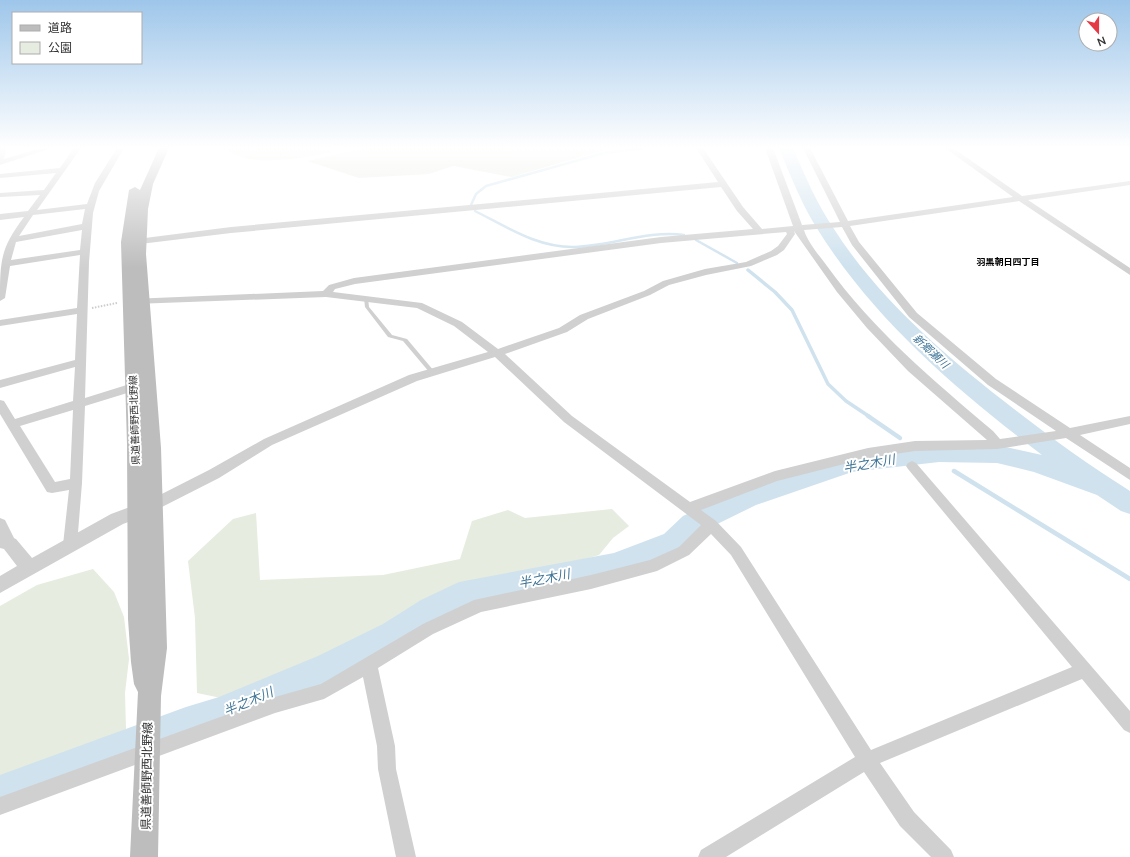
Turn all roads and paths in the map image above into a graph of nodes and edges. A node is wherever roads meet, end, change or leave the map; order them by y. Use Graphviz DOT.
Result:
graph roads {
  1 [pos="49,188"];
  2 [pos="97,188"];
  3 [pos="136,188"];
  4 [pos="146,188"];
  5 [pos="682,188"];
  6 [pos="727,188"];
  7 [pos="783,188"];
  8 [pos="827,188"];
  9 [pos="1005,188"];
  10 [pos="1093,188"];
  11 [pos="46,192"];
  12 [pos="0,195"];
  13 [pos="1019,198"];
  14 [pos="90,206"];
  15 [pos="31,214"];
  16 [pos="0,217"];
  17 [pos="846,224"];
  18 [pos="87,226"];
  19 [pos="796,228"];
  20 [pos="760,232"];
  21 [pos="12,240"];
  22 [pos="140,241"];
  23 [pos="85,252"];
  24 [pos="6,264"];
  25 [pos="1130,272"];
  26 [pos="326,294"];
  27 [pos="0,298"];
  28 [pos="366,299"];
  29 [pos="136,301"];
  30 [pos="82,310"];
  31 [pos="0,323"];
  32 [pos="497,353"];
  33 [pos="80,362"];
  34 [pos="432,372"];
  35 [pos="0,384"];
  36 [pos="133,387"];
  37 [pos="0,404"];
  38 [pos="78,404"];
  39 [pos="1130,420"];
  40 [pos="13,424"];
  41 [pos="1062,434"];
  42 [pos="1000,444"];
  43 [pos="912,466"];
  44 [pos="1130,475"];
  45 [pos="76,483"];
  46 [pos="154,504"];
  47 [pos="688,509"];
  48 [pos="137,511"];
  49 [pos="0,524"];
  50 [pos="711,526"];
  51 [pos="5,542"];
  52 [pos="70,545"];
  53 [pos="29,567"];
  54 [pos="0,585"];
  55 [pos="369,665"];
  56 [pos="1084,670"];
  57 [pos="149,696"];
  58 [pos="1130,724"];
  59 [pos="148,752"];
  60 [pos="867,760"];
  61 [pos="0,806"];
  62 [pos="144,857"];
  63 [pos="406,857"];
  64 [pos="708,857"];
  65 [pos="944,857"];
  1 -- 11 [label="street"];
  2 -- 14 [label="street"];
  3 -- 29 [label="main road, 県道善師野西北野線"];
  4 -- 22 [label="main road, 県道善師野西北野線"];
  5 -- 22 [label="street"];
  6 -- 20 [label="street"];
  7 -- 19 [label="street"];
  8 -- 17 [label="street"];
  9 -- 13 [label="street"];
  10 -- 13 [label="street"];
  11 -- 12 [label="street"];
  11 -- 15 [label="street"];
  13 -- 17 [label="street"];
  13 -- 25 [label="street"];
  14 -- 15 [label="street"];
  14 -- 18 [label="street"];
  15 -- 16 [label="street"];
  15 -- 21 [label="street"];
  17 -- 19 [label="street"];
  17 -- 41 [label="street"];
  18 -- 21 [label="street"];
  18 -- 23 [label="street"];
  19 -- 20 [label="street"];
  19 -- 32 [label="street"];
  19 -- 42 [label="street"];
  20 -- 26 [label="street"];
  21 -- 24 [label="street"];
  22 -- 29 [label="main road, 県道善師野西北野線"];
  23 -- 24 [label="street"];
  23 -- 30 [label="street"];
  24 -- 27 [label="street"];
  26 -- 28 [label="street"];
  26 -- 29 [label="street"];
  28 -- 32 [label="street"];
  28 -- 34 [label="lane"];
  29 -- 30 [label="path"];
  29 -- 36 [label="main road, 県道善師野西北野線"];
  29 -- 46 [label="main road, 県道善師野西北野線"];
  30 -- 31 [label="street"];
  30 -- 33 [label="street"];
  32 -- 34 [label="street"];
  32 -- 47 [label="street"];
  33 -- 35 [label="street"];
  33 -- 38 [label="street"];
  34 -- 46 [label="street"];
  36 -- 38 [label="street"];
  36 -- 48 [label="main road, 県道善師野西北野線"];
  37 -- 40 [label="street"];
  38 -- 40 [label="street"];
  38 -- 45 [label="street"];
  39 -- 41 [label="street"];
  40 -- 45 [label="street"];
  41 -- 42 [label="street"];
  41 -- 44 [label="street"];
  42 -- 47 [label="street"];
  43 -- 56 [label="street"];
  45 -- 52 [label="street"];
  46 -- 48 [label="street"];
  46 -- 57 [label="main road, 県道善師野西北野線"];
  47 -- 50 [label="street"];
  48 -- 52 [label="street"];
  48 -- 57 [label="main road, 県道善師野西北野線"];
  49 -- 51 [label="street"];
  50 -- 55 [label="street"];
  50 -- 60 [label="street"];
  51 -- 53 [label="street"];
  52 -- 53 [label="street"];
  53 -- 54 [label="street"];
  55 -- 59 [label="street"];
  55 -- 63 [label="street"];
  56 -- 58 [label="street"];
  56 -- 60 [label="street"];
  57 -- 59 [label="main road, 県道善師野西北野線"];
  59 -- 61 [label="street"];
  59 -- 62 [label="main road, 県道善師野西北野線"];
  60 -- 64 [label="street"];
  60 -- 65 [label="street"];
}
